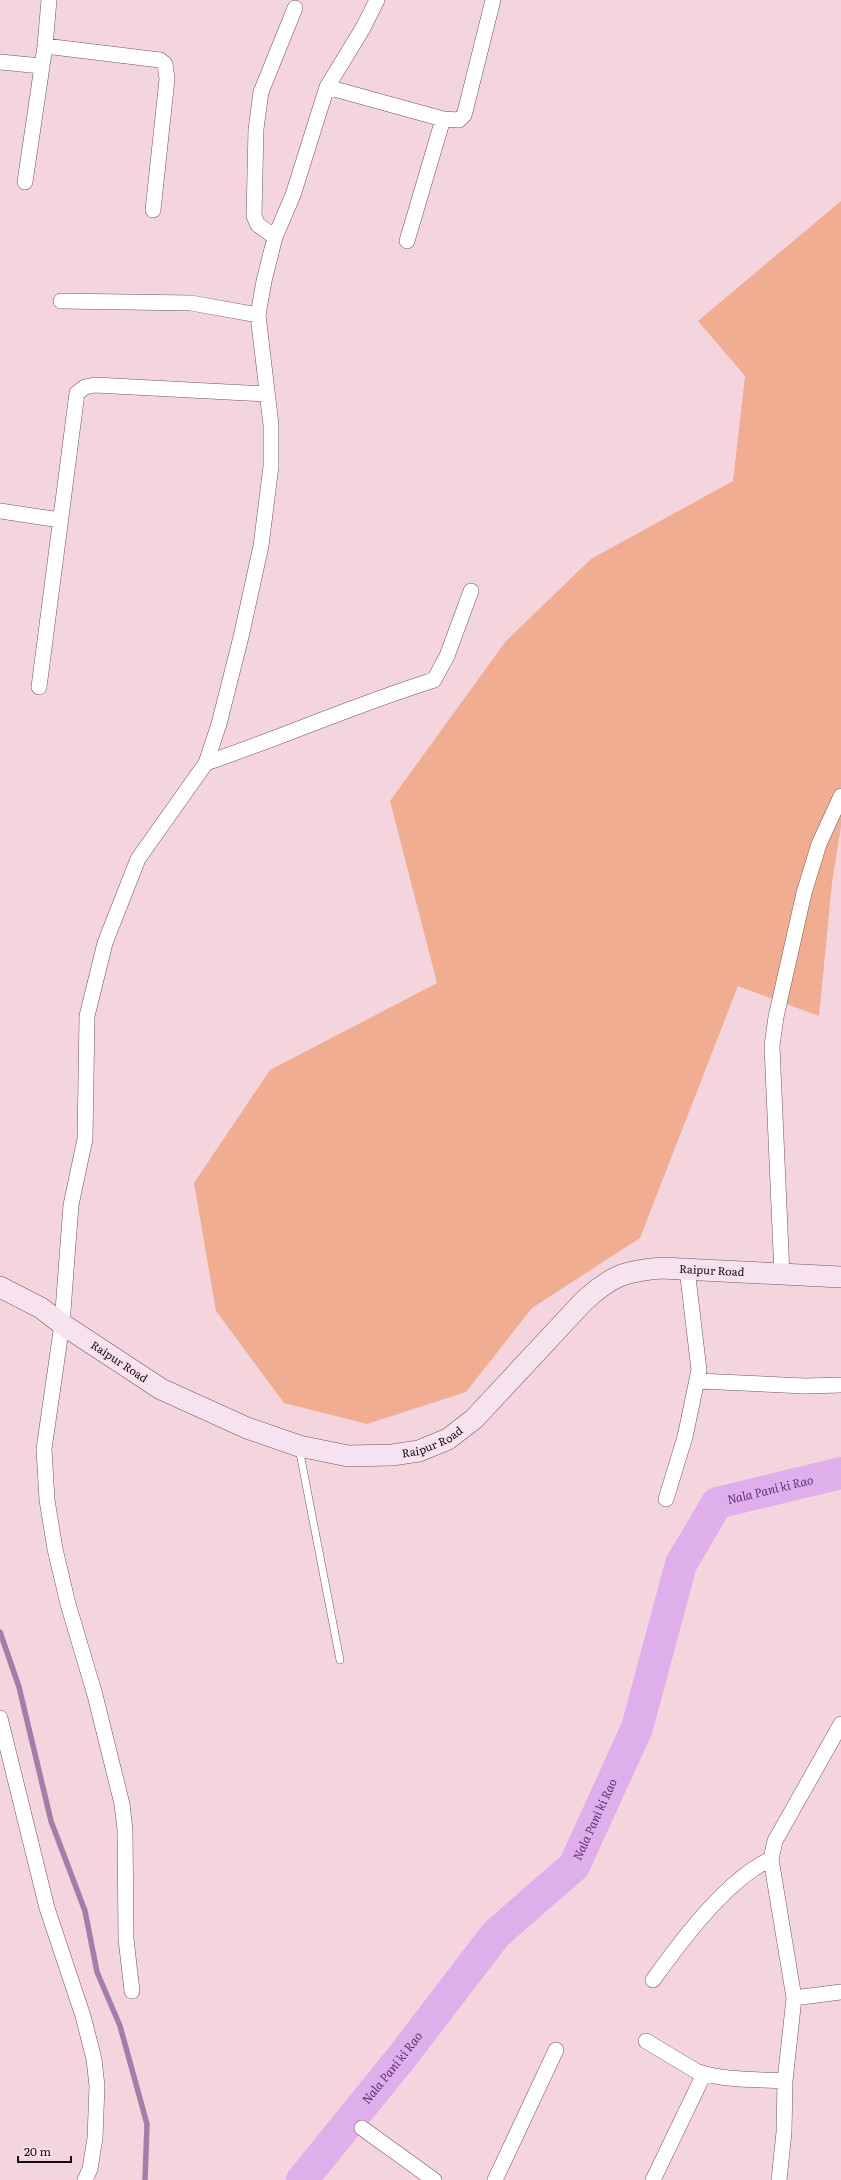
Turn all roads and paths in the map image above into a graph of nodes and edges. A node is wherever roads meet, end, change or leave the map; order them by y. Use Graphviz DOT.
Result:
graph roads {
  1 [pos="49,0"];
  2 [pos="376,0"];
  3 [pos="493,0"];
  4 [pos="295,8"];
  5 [pos="45,46"];
  6 [pos="0,62"];
  7 [pos="42,66"];
  8 [pos="327,86"];
  9 [pos="443,120"];
  10 [pos="26,182"];
  11 [pos="153,210"];
  12 [pos="275,237"];
  13 [pos="407,241"];
  14 [pos="61,301"];
  15 [pos="258,315"];
  16 [pos="267,394"];
  17 [pos="0,512"];
  18 [pos="60,520"];
  19 [pos="471,591"];
  20 [pos="39,687"];
  21 [pos="206,763"];
  22 [pos="841,796"];
  23 [pos="687,1269"];
  24 [pos="782,1275"];
  25 [pos="841,1277"];
  26 [pos="0,1287"];
  27 [pos="62,1324"];
  28 [pos="698,1381"];
  29 [pos="841,1385"];
  30 [pos="299,1446"];
  31 [pos="666,1499"];
  32 [pos="340,1660"];
  33 [pos="0,1718"];
  34 [pos="839,1734"];
  35 [pos="771,1859"];
  36 [pos="653,1980"];
  37 [pos="132,1991"];
  38 [pos="841,1992"];
  39 [pos="794,1998"];
  40 [pos="646,2041"];
  41 [pos="556,2050"];
  42 [pos="704,2074"];
  43 [pos="785,2081"];
  44 [pos="362,2128"];
  45 [pos="85,2180"];
  46 [pos="434,2180"];
  47 [pos="495,2180"];
  48 [pos="653,2180"];
  49 [pos="779,2180"];
  1 -- 5 [label="street"];
  2 -- 8 [label="street"];
  3 -- 9 [label="street"];
  4 -- 12 [label="street"];
  5 -- 7 [label="street"];
  5 -- 11 [label="street"];
  6 -- 7 [label="street"];
  7 -- 10 [label="street"];
  8 -- 9 [label="street"];
  8 -- 12 [label="street"];
  9 -- 13 [label="street"];
  12 -- 15 [label="street"];
  14 -- 15 [label="street"];
  15 -- 16 [label="street"];
  16 -- 18 [label="street"];
  16 -- 21 [label="street"];
  17 -- 18 [label="street"];
  18 -- 20 [label="street"];
  19 -- 21 [label="street"];
  21 -- 27 [label="street"];
  22 -- 24 [label="street"];
  23 -- 24 [label="main road, Raipur Road"];
  23 -- 28 [label="street"];
  23 -- 30 [label="main road, Raipur Road"];
  24 -- 25 [label="main road, Raipur Road"];
  26 -- 27 [label="main road, Raipur Road"];
  27 -- 30 [label="main road, Raipur Road"];
  27 -- 37 [label="street"];
  28 -- 29 [label="street"];
  28 -- 31 [label="street"];
  30 -- 32 [label="lane"];
  33 -- 45 [label="street"];
  34 -- 35 [label="street"];
  35 -- 36 [label="street"];
  35 -- 39 [label="street"];
  38 -- 39 [label="street"];
  39 -- 43 [label="street"];
  40 -- 42 [label="street"];
  41 -- 47 [label="street"];
  42 -- 43 [label="street"];
  42 -- 48 [label="street"];
  43 -- 49 [label="street"];
  44 -- 46 [label="street"];
}
